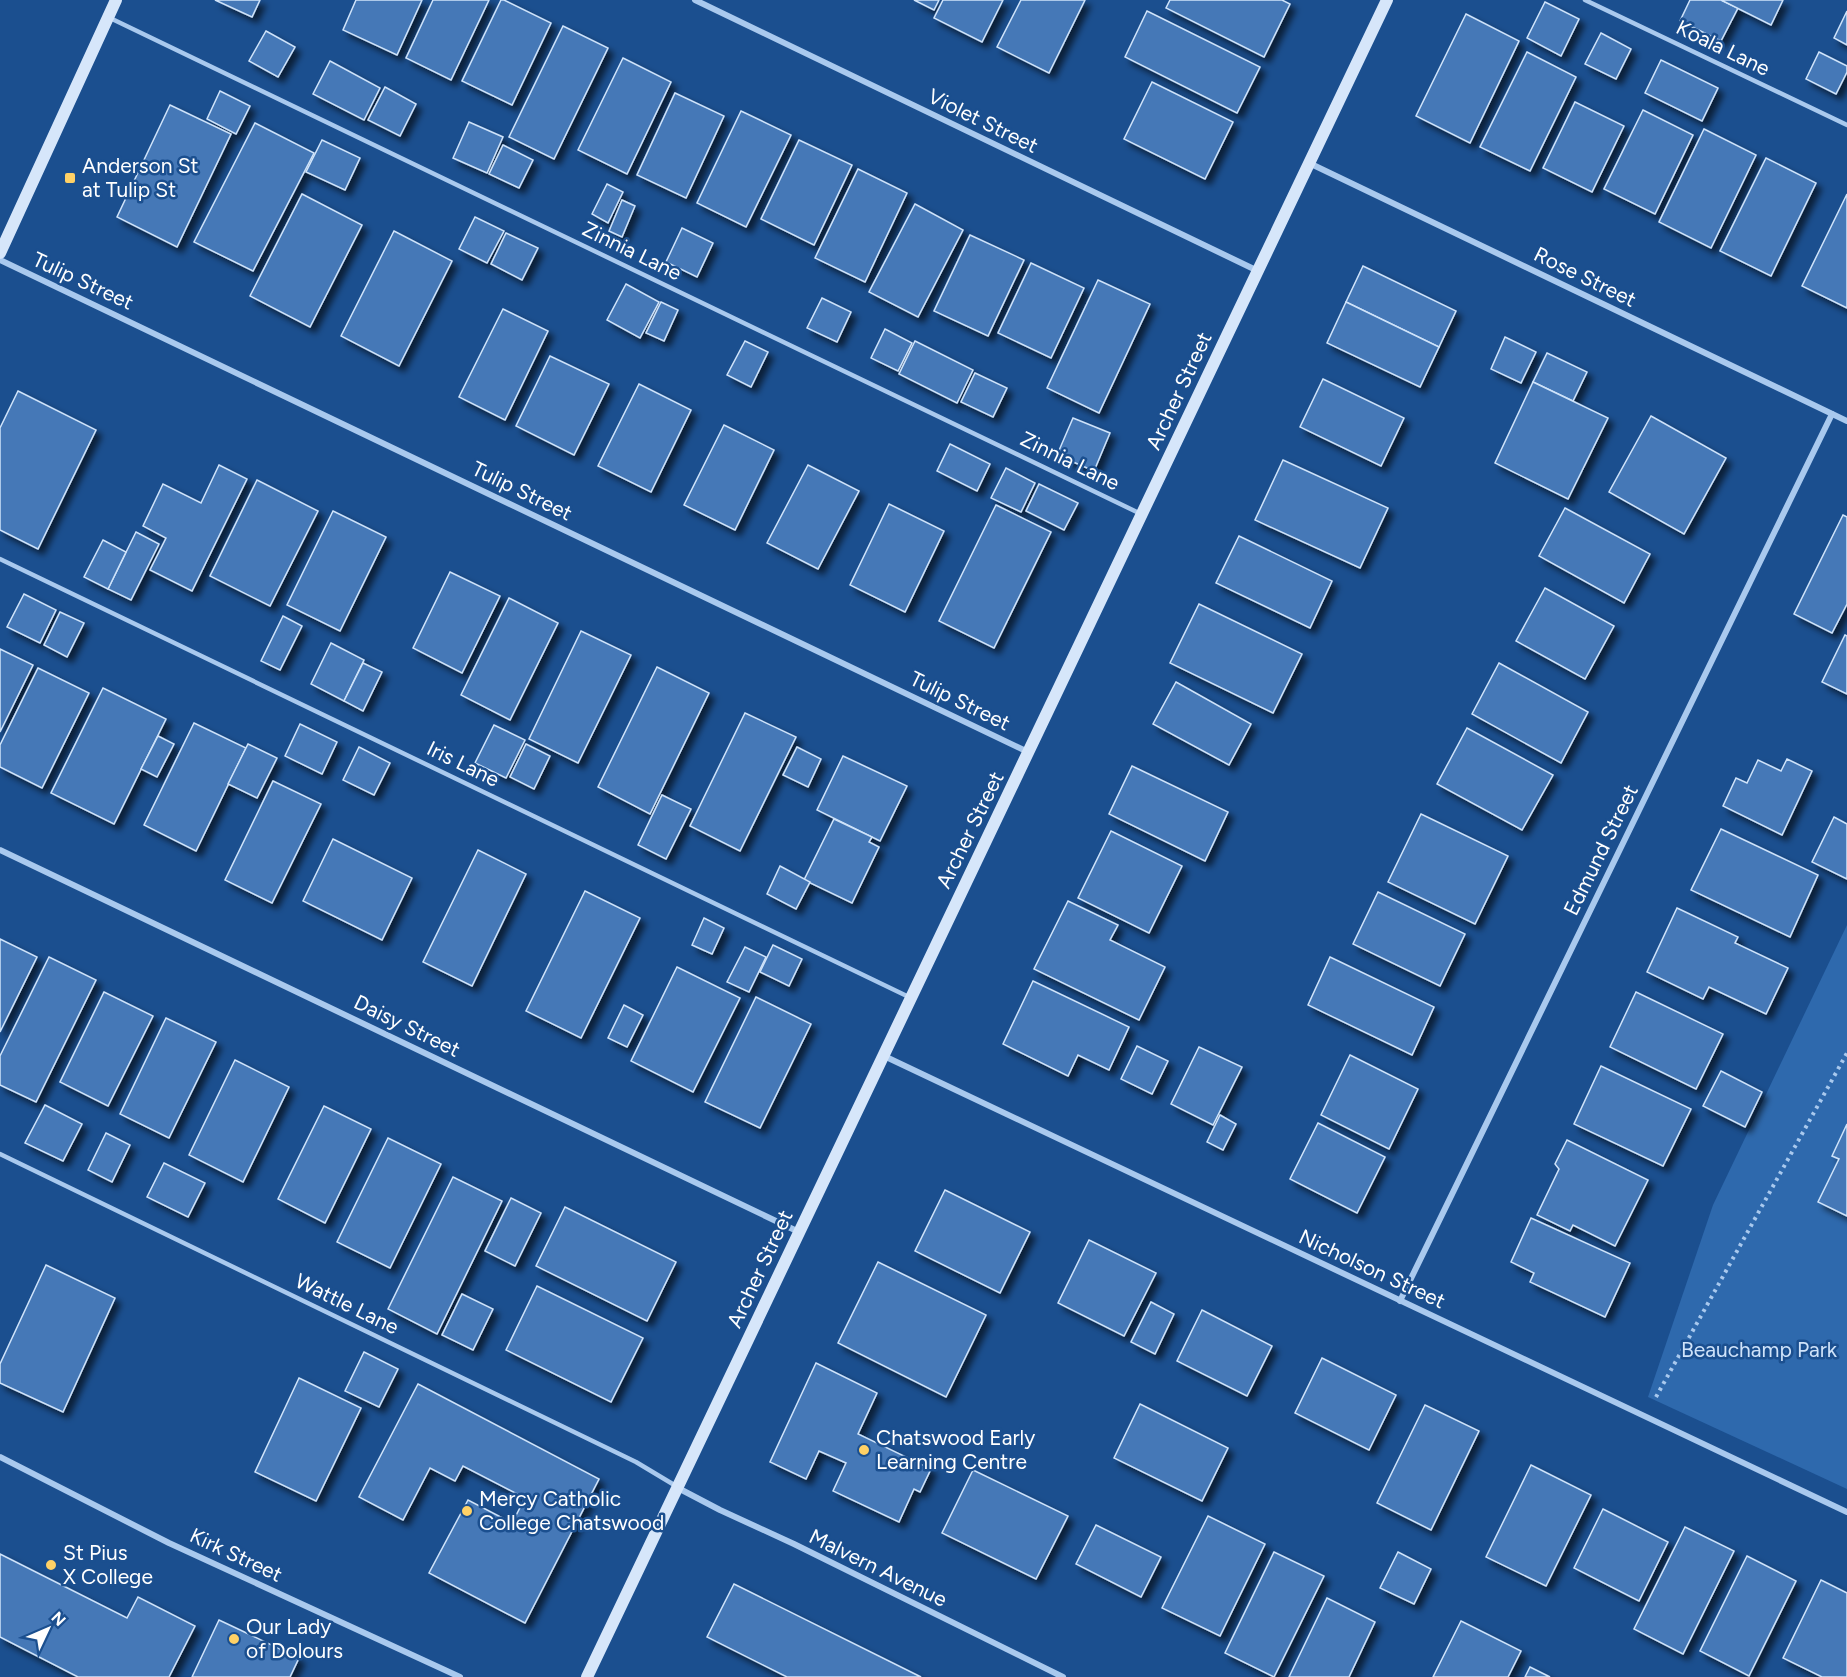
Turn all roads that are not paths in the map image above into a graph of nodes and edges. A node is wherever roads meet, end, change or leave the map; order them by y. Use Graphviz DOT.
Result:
graph roads {
  1 [pos="116,0"];
  2 [pos="695,0"];
  3 [pos="1387,0"];
  4 [pos="1585,0"];
  5 [pos="108,16"];
  6 [pos="1847,126"];
  7 [pos="1310,163"];
  8 [pos="0,253"];
  9 [pos="0,260"];
  10 [pos="1258,271"];
  11 [pos="1832,414"];
  12 [pos="1847,422"];
  13 [pos="1142,514"];
  14 [pos="0,559"];
  15 [pos="1029,752"];
  16 [pos="0,850"];
  17 [pos="911,998"];
  18 [pos="884,1056"];
  19 [pos="0,1154"];
  20 [pos="799,1232"];
  21 [pos="1400,1301"];
  22 [pos="0,1457"];
  23 [pos="678,1488"];
  24 [pos="1847,1512"];
  25 [pos="460,1677"];
  26 [pos="587,1677"];
  27 [pos="1063,1677"];
  1 -- 5 [label="main road"];
  2 -- 10 [label="street, Violet Street"];
  3 -- 7 [label="main road, Archer Street"];
  4 -- 6 [label="lane, Koala Lane"];
  5 -- 8 [label="main road"];
  5 -- 13 [label="lane, Zinnia Lane"];
  7 -- 10 [label="main road, Archer Street"];
  7 -- 11 [label="street, Rose Street"];
  9 -- 15 [label="street, Tulip Street"];
  10 -- 13 [label="main road, Archer Street"];
  11 -- 12 [label="street, Rose Street"];
  11 -- 21 [label="street, Edmund Street"];
  13 -- 15 [label="main road, Archer Street"];
  14 -- 17 [label="lane, Iris Lane"];
  15 -- 17 [label="main road, Archer Street"];
  16 -- 20 [label="street, Daisy Street"];
  17 -- 18 [label="main road, Archer Street"];
  18 -- 20 [label="main road, Archer Street"];
  18 -- 21 [label="street, Nicholson Street"];
  19 -- 23 [label="lane, Wattle Lane"];
  20 -- 23 [label="main road, Archer Street"];
  21 -- 24 [label="street, Nicholson Street"];
  22 -- 25 [label="street, Kirk Street"];
  23 -- 26 [label="main road, Archer Street"];
  23 -- 27 [label="street, Malvern Avenue"];
}
